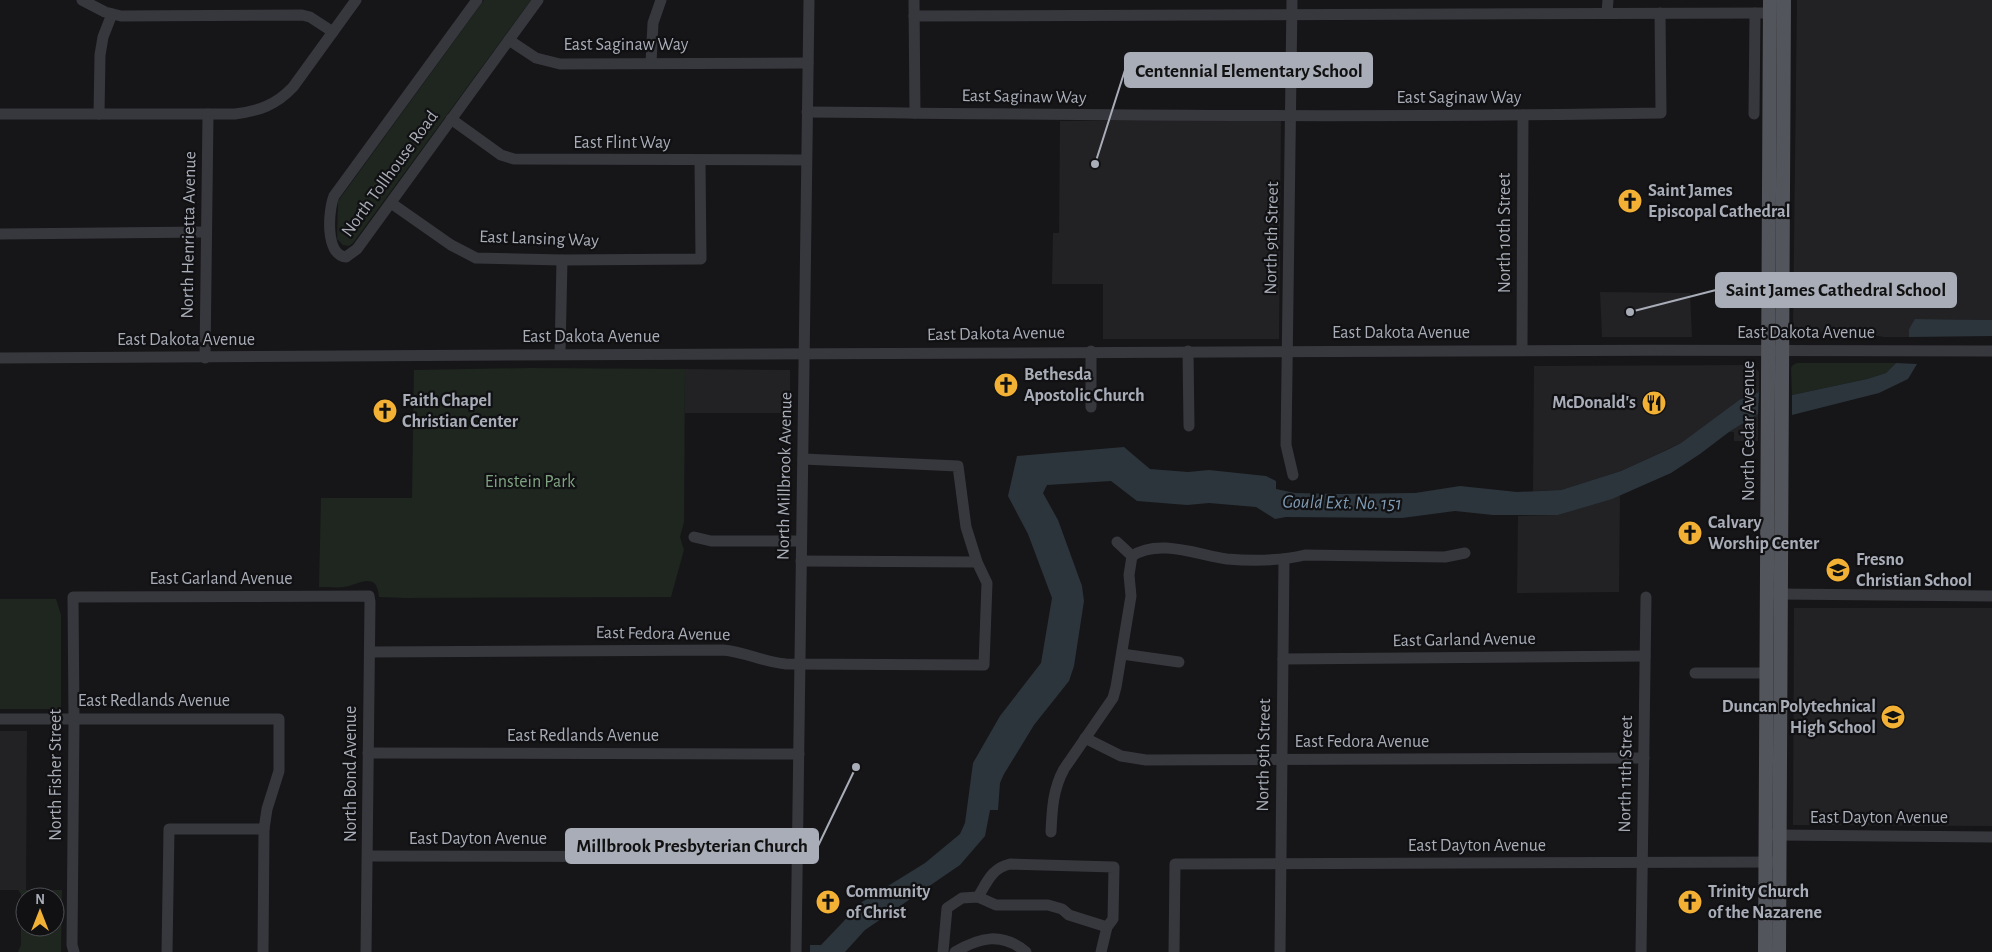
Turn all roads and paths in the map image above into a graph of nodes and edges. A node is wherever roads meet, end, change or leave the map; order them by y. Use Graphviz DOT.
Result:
graph roads {
  1 [pos="356,0"];
  2 [pos="477,0"];
  3 [pos="538,0"];
  4 [pos="661,0"];
  5 [pos="808,0"];
  6 [pos="914,0"];
  7 [pos="1292,0"];
  8 [pos="1608,0"];
  9 [pos="1784,0"];
  10 [pos="88,1"];
  11 [pos="1770,6"];
  12 [pos="1608,13"];
  13 [pos="1660,13"];
  14 [pos="1755,13"];
  15 [pos="112,14"];
  16 [pos="914,16"];
  17 [pos="1292,16"];
  18 [pos="333,32"];
  19 [pos="509,40"];
  20 [pos="651,63"];
  21 [pos="808,63"];
  22 [pos="1784,87"];
  23 [pos="1769,97"];
  24 [pos="807,112"];
  25 [pos="915,113"];
  26 [pos="0,114"];
  27 [pos="99,114"];
  28 [pos="208,114"];
  29 [pos="1754,114"];
  30 [pos="1291,115"];
  31 [pos="1523,115"];
  32 [pos="451,119"];
  33 [pos="700,160"];
  34 [pos="806,160"];
  35 [pos="1783,183"];
  36 [pos="391,202"];
  37 [pos="206,232"];
  38 [pos="0,234"];
  39 [pos="562,260"];
  40 [pos="1522,350"];
  41 [pos="1775,350"];
  42 [pos="1091,351"];
  43 [pos="1188,351"];
  44 [pos="1288,351"];
  45 [pos="1992,351"];
  46 [pos="560,354"];
  47 [pos="805,354"];
  48 [pos="0,358"];
  49 [pos="205,358"];
  50 [pos="1091,407"];
  51 [pos="1189,426"];
  52 [pos="803,459"];
  53 [pos="1293,475"];
  54 [pos="694,537"];
  55 [pos="801,541"];
  56 [pos="1117,542"];
  57 [pos="1465,553"];
  58 [pos="1132,556"];
  59 [pos="1284,559"];
  60 [pos="801,561"];
  61 [pos="977,562"];
  62 [pos="1767,594"];
  63 [pos="1781,594"];
  64 [pos="369,596"];
  65 [pos="1992,596"];
  66 [pos="73,597"];
  67 [pos="1646,597"];
  68 [pos="370,652"];
  69 [pos="1122,654"];
  70 [pos="1645,656"];
  71 [pos="1283,659"];
  72 [pos="1179,662"];
  73 [pos="800,664"];
  74 [pos="1695,673"];
  75 [pos="1766,673"];
  76 [pos="0,719"];
  77 [pos="74,719"];
  78 [pos="1085,738"];
  79 [pos="368,753"];
  80 [pos="799,754"];
  81 [pos="1644,758"];
  82 [pos="1282,760"];
  83 [pos="264,829"];
  84 [pos="1051,832"];
  85 [pos="1773,835"];
  86 [pos="1992,837"];
  87 [pos="368,856"];
  88 [pos="798,857"];
  89 [pos="1765,862"];
  90 [pos="1780,862"];
  91 [pos="1642,863"];
  92 [pos="1280,864"];
  93 [pos="978,897"];
  94 [pos="1107,927"];
  95 [pos="74,952"];
  96 [pos="167,952"];
  97 [pos="263,952"];
  98 [pos="366,952"];
  99 [pos="796,952"];
  100 [pos="943,952"];
  101 [pos="956,952"];
  102 [pos="1026,952"];
  103 [pos="1101,952"];
  104 [pos="1174,952"];
  105 [pos="1280,952"];
  106 [pos="1641,952"];
  107 [pos="1765,952"];
  108 [pos="1779,952"];
  1 -- 18 [label="street"];
  2 -- 36 [label="street, North Tollhouse Road"];
  3 -- 19 [label="street, North Tollhouse Road"];
  4 -- 20 [label="street"];
  5 -- 21 [label="street, North Millbrook Avenue"];
  6 -- 16 [label="street"];
  7 -- 17 [label="street, North 9th Street"];
  8 -- 12 [label="street"];
  9 -- 22 [label="main road, North Cedar Avenue"];
  10 -- 15 [label="street"];
  11 -- 14 [label="street"];
  11 -- 22 [label="main road"];
  11 -- 23 [label="main road, North Cedar Avenue"];
  12 -- 13 [label="street"];
  12 -- 17 [label="street"];
  13 -- 14 [label="street"];
  13 -- 31 [label="street, East Saginaw Way"];
  14 -- 29 [label="street"];
  15 -- 18 [label="street"];
  15 -- 27 [label="street"];
  16 -- 17 [label="street"];
  16 -- 25 [label="street"];
  17 -- 30 [label="street, North 9th Street"];
  18 -- 28 [label="street"];
  19 -- 20 [label="street, East Saginaw Way"];
  19 -- 32 [label="street, North Tollhouse Road"];
  20 -- 21 [label="street, East Saginaw Way"];
  21 -- 24 [label="street, North Millbrook Avenue"];
  22 -- 35 [label="main road, North Cedar Avenue"];
  23 -- 35 [label="main road"];
  23 -- 41 [label="main road, North Cedar Avenue"];
  24 -- 25 [label="street, East Saginaw Way"];
  24 -- 34 [label="street, North Millbrook Avenue"];
  25 -- 30 [label="street, East Saginaw Way"];
  26 -- 27 [label="street"];
  27 -- 28 [label="street"];
  28 -- 37 [label="street, North Henrietta Avenue"];
  30 -- 31 [label="street, East Saginaw Way"];
  30 -- 44 [label="street, North 9th Street"];
  31 -- 40 [label="street, North 10th Street"];
  32 -- 33 [label="street, East Flint Way"];
  32 -- 36 [label="street, North Tollhouse Road"];
  33 -- 34 [label="street, East Flint Way"];
  33 -- 39 [label="street, East Lansing Way"];
  34 -- 47 [label="street, North Millbrook Avenue"];
  35 -- 41 [label="main road, North Cedar Avenue"];
  36 -- 39 [label="street, East Lansing Way"];
  37 -- 38 [label="street"];
  37 -- 49 [label="street, North Henrietta Avenue"];
  39 -- 46 [label="street"];
  40 -- 41 [label="street, East Dakota Avenue"];
  40 -- 44 [label="street, East Dakota Avenue"];
  41 -- 45 [label="street, East Dakota Avenue"];
  41 -- 62 [label="main road, North Cedar Avenue"];
  41 -- 63 [label="main road, North Cedar Avenue"];
  42 -- 43 [label="street, East Dakota Avenue"];
  42 -- 47 [label="street, East Dakota Avenue"];
  42 -- 50 [label="street"];
  43 -- 44 [label="street, East Dakota Avenue"];
  43 -- 51 [label="street"];
  44 -- 53 [label="street, North 9th Street"];
  46 -- 47 [label="street, East Dakota Avenue"];
  46 -- 49 [label="street, East Dakota Avenue"];
  47 -- 52 [label="street, North Millbrook Avenue"];
  48 -- 49 [label="street, East Dakota Avenue"];
  52 -- 55 [label="street, North Millbrook Avenue"];
  52 -- 61 [label="street"];
  54 -- 55 [label="street"];
  55 -- 60 [label="street, North Millbrook Avenue"];
  56 -- 58 [label="street"];
  57 -- 59 [label="street"];
  58 -- 59 [label="street"];
  58 -- 69 [label="street"];
  59 -- 71 [label="street, North 9th Street"];
  60 -- 61 [label="street"];
  60 -- 73 [label="street, North Millbrook Avenue"];
  61 -- 73 [label="street, East Fedora Avenue"];
  62 -- 63 [label="street"];
  62 -- 75 [label="main road, North Cedar Avenue"];
  63 -- 65 [label="street"];
  63 -- 85 [label="main road, North Cedar Avenue"];
  64 -- 66 [label="street, East Garland Avenue"];
  64 -- 68 [label="street, North Bond Avenue"];
  66 -- 77 [label="street, North Fisher Street"];
  67 -- 70 [label="street, North 11th Street"];
  68 -- 73 [label="street, East Fedora Avenue"];
  68 -- 79 [label="street, North Bond Avenue"];
  69 -- 72 [label="street"];
  69 -- 78 [label="street"];
  70 -- 71 [label="street, East Garland Avenue"];
  70 -- 81 [label="street, North 11th Street"];
  71 -- 82 [label="street, North 9th Street"];
  73 -- 80 [label="street, North Millbrook Avenue"];
  74 -- 75 [label="street"];
  75 -- 85 [label="main road, North Cedar Avenue"];
  76 -- 77 [label="street, East Redlands Avenue"];
  77 -- 83 [label="street, East Redlands Avenue"];
  77 -- 95 [label="street, North Fisher Street"];
  78 -- 82 [label="street, East Fedora Avenue"];
  78 -- 84 [label="street"];
  79 -- 80 [label="street, East Redlands Avenue"];
  79 -- 87 [label="street, North Bond Avenue"];
  80 -- 88 [label="street, North Millbrook Avenue"];
  81 -- 82 [label="street, East Fedora Avenue"];
  81 -- 91 [label="street, North 11th Street"];
  82 -- 92 [label="street, North 9th Street"];
  83 -- 96 [label="street"];
  83 -- 97 [label="street"];
  85 -- 86 [label="street, East Dayton Avenue"];
  85 -- 89 [label="main road, North Cedar Avenue"];
  85 -- 90 [label="main road, North Cedar Avenue"];
  87 -- 88 [label="street, East Dayton Avenue"];
  87 -- 98 [label="street, North Bond Avenue"];
  88 -- 99 [label="street, North Millbrook Avenue"];
  89 -- 90 [label="street, East Dayton Avenue"];
  89 -- 91 [label="street, East Dayton Avenue"];
  89 -- 107 [label="main road, North Cedar Avenue"];
  90 -- 108 [label="main road, North Cedar Avenue"];
  91 -- 92 [label="street, East Dayton Avenue"];
  91 -- 106 [label="street, North 11th Street"];
  92 -- 104 [label="street, East Dayton Avenue"];
  92 -- 105 [label="street, North 9th Street"];
  93 -- 94 [label="street"];
  93 -- 94 [label="street"];
  93 -- 100 [label="street"];
  94 -- 103 [label="street"];
  101 -- 102 [label="street"];
}
